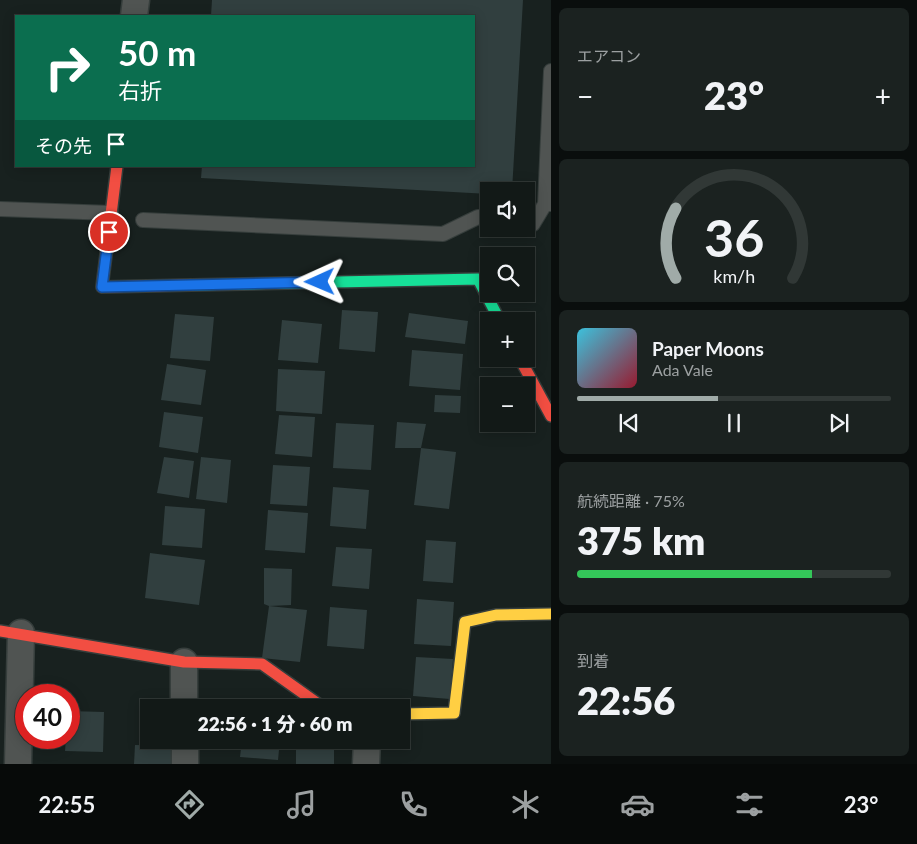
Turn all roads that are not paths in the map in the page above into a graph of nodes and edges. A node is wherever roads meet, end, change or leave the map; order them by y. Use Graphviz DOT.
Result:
graph roads {
  1 [pos="136,0"];
  2 [pos="134,15"];
  3 [pos="551,71"];
  4 [pos="117,167"];
  5 [pos="548,204"];
  6 [pos="0,209"];
  7 [pos="111,213"];
  8 [pos="480,217"];
  9 [pos="143,220"];
  10 [pos="535,221"];
  11 [pos="495,312"];
  12 [pos="524,367"];
  13 [pos="551,416"];
  14 [pos="551,614"];
  15 [pos="10,632"];
  16 [pos="184,662"];
  17 [pos="184,699"];
  18 [pos="311,699"];
  19 [pos="410,714"];
  20 [pos="185,749"];
  21 [pos="367,749"];
  22 [pos="18,764"];
  23 [pos="185,764"];
  24 [pos="366,764"];
  1 -- 2 [label="street"];
  3 -- 5 [label="lane"];
  4 -- 7 [label="street"];
  5 -- 10 [label="lane"];
  6 -- 7 [label="lane"];
  7 -- 11 [label="street"];
  8 -- 9 [label="lane"];
  12 -- 13 [label="street"];
  14 -- 19 [label="street"];
  15 -- 16 [label="street"];
  15 -- 22 [label="street"];
  16 -- 17 [label="street"];
  16 -- 18 [label="street"];
  20 -- 23 [label="street"];
  21 -- 24 [label="street"];
}
